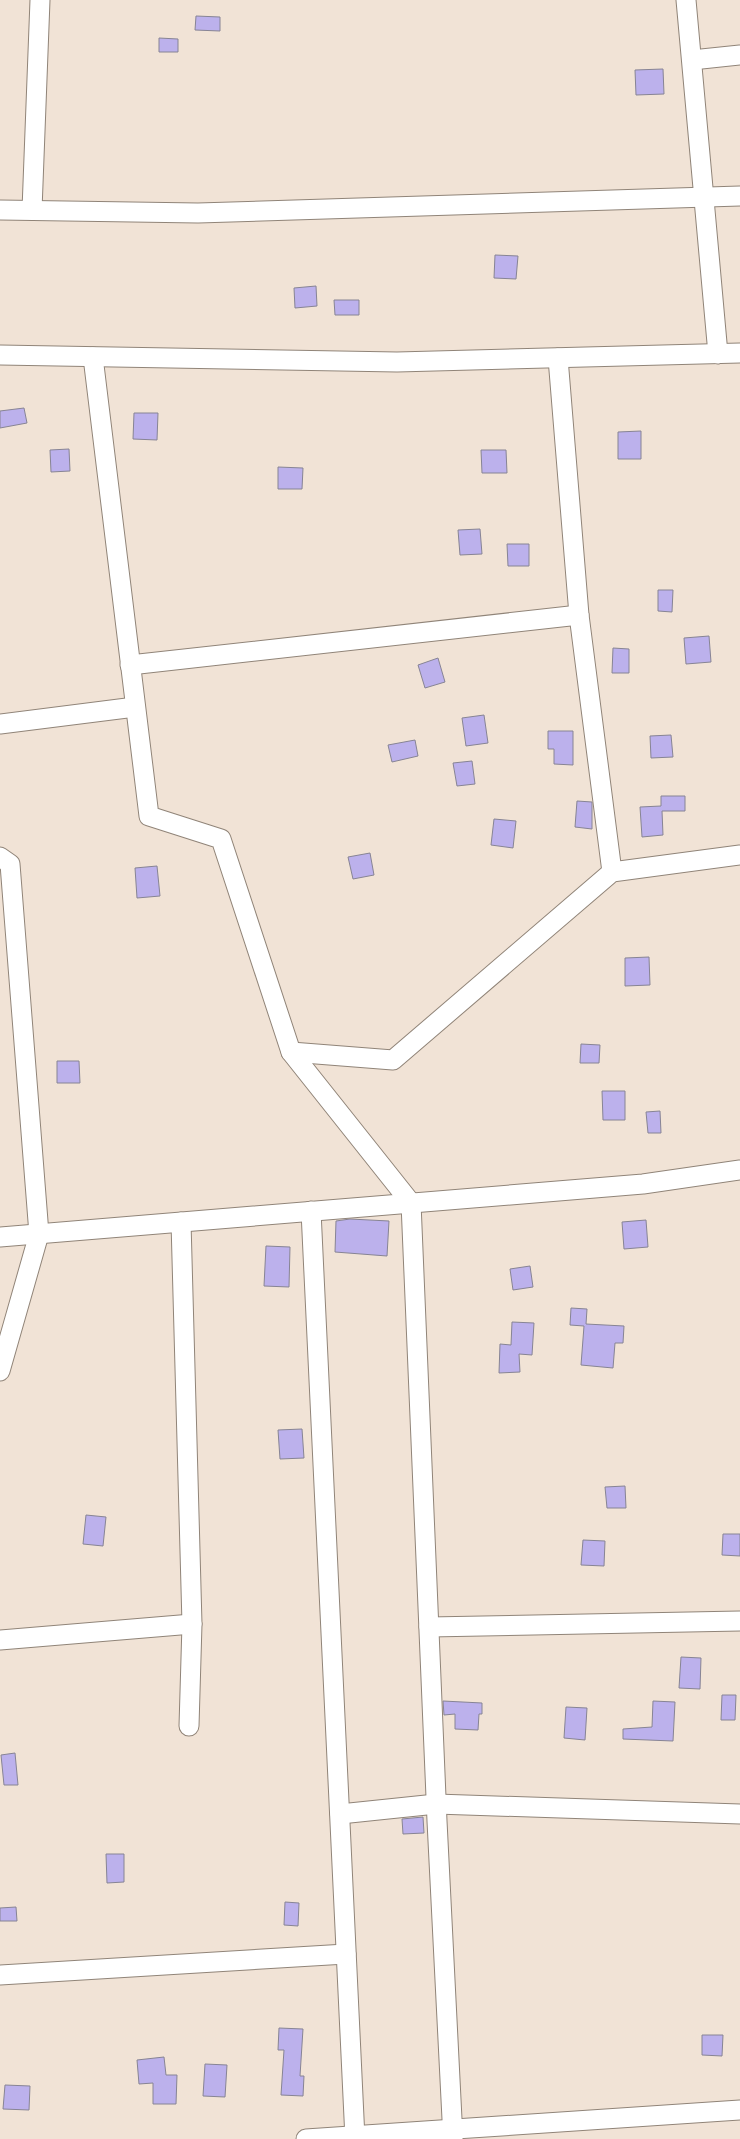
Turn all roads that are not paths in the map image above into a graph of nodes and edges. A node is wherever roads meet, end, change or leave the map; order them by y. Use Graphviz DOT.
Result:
graph roads {
  1 [pos="40,0"];
  2 [pos="686,0"];
  3 [pos="740,55"];
  4 [pos="692,60"];
  5 [pos="740,196"];
  6 [pos="704,198"];
  7 [pos="0,210"];
  8 [pos="32,210"];
  9 [pos="740,353"];
  10 [pos="718,354"];
  11 [pos="0,355"];
  12 [pos="93,357"];
  13 [pos="558,358"];
  14 [pos="579,615"];
  15 [pos="130,665"];
  16 [pos="135,706"];
  17 [pos="0,724"];
  18 [pos="740,855"];
  19 [pos="0,857"];
  20 [pos="612,872"];
  21 [pos="291,1052"];
  22 [pos="740,1170"];
  23 [pos="411,1203"];
  24 [pos="311,1211"];
  25 [pos="181,1222"];
  26 [pos="39,1234"];
  27 [pos="0,1237"];
  28 [pos="0,1371"];
  29 [pos="740,1621"];
  30 [pos="192,1624"];
  31 [pos="429,1627"];
  32 [pos="0,1640"];
  33 [pos="189,1726"];
  34 [pos="436,1804"];
  35 [pos="340,1814"];
  36 [pos="740,1814"];
  37 [pos="346,1954"];
  38 [pos="0,1975"];
  39 [pos="740,2110"];
  40 [pos="452,2134"];
  41 [pos="355,2137"];
  42 [pos="306,2139"];
  1 -- 8 [label="street"];
  2 -- 4 [label="street"];
  3 -- 4 [label="street"];
  4 -- 6 [label="street"];
  5 -- 6 [label="street"];
  6 -- 8 [label="street"];
  6 -- 10 [label="street"];
  7 -- 8 [label="street"];
  9 -- 10 [label="street"];
  10 -- 13 [label="street"];
  11 -- 12 [label="street"];
  12 -- 13 [label="street"];
  12 -- 15 [label="street"];
  13 -- 14 [label="street"];
  14 -- 15 [label="street"];
  14 -- 20 [label="street"];
  15 -- 16 [label="street"];
  16 -- 17 [label="street"];
  16 -- 21 [label="street"];
  18 -- 20 [label="street"];
  19 -- 26 [label="street"];
  20 -- 21 [label="street"];
  21 -- 23 [label="street"];
  22 -- 23 [label="street"];
  23 -- 24 [label="street"];
  23 -- 31 [label="street"];
  24 -- 25 [label="street"];
  24 -- 35 [label="street"];
  25 -- 26 [label="street"];
  25 -- 30 [label="street"];
  26 -- 27 [label="street"];
  26 -- 28 [label="street"];
  29 -- 31 [label="street"];
  30 -- 32 [label="street"];
  30 -- 33 [label="street"];
  31 -- 34 [label="street"];
  34 -- 35 [label="street"];
  34 -- 36 [label="street"];
  34 -- 40 [label="street"];
  35 -- 37 [label="street"];
  37 -- 38 [label="street"];
  37 -- 41 [label="street"];
  39 -- 40 [label="street"];
  40 -- 41 [label="street"];
  41 -- 42 [label="street"];
}
